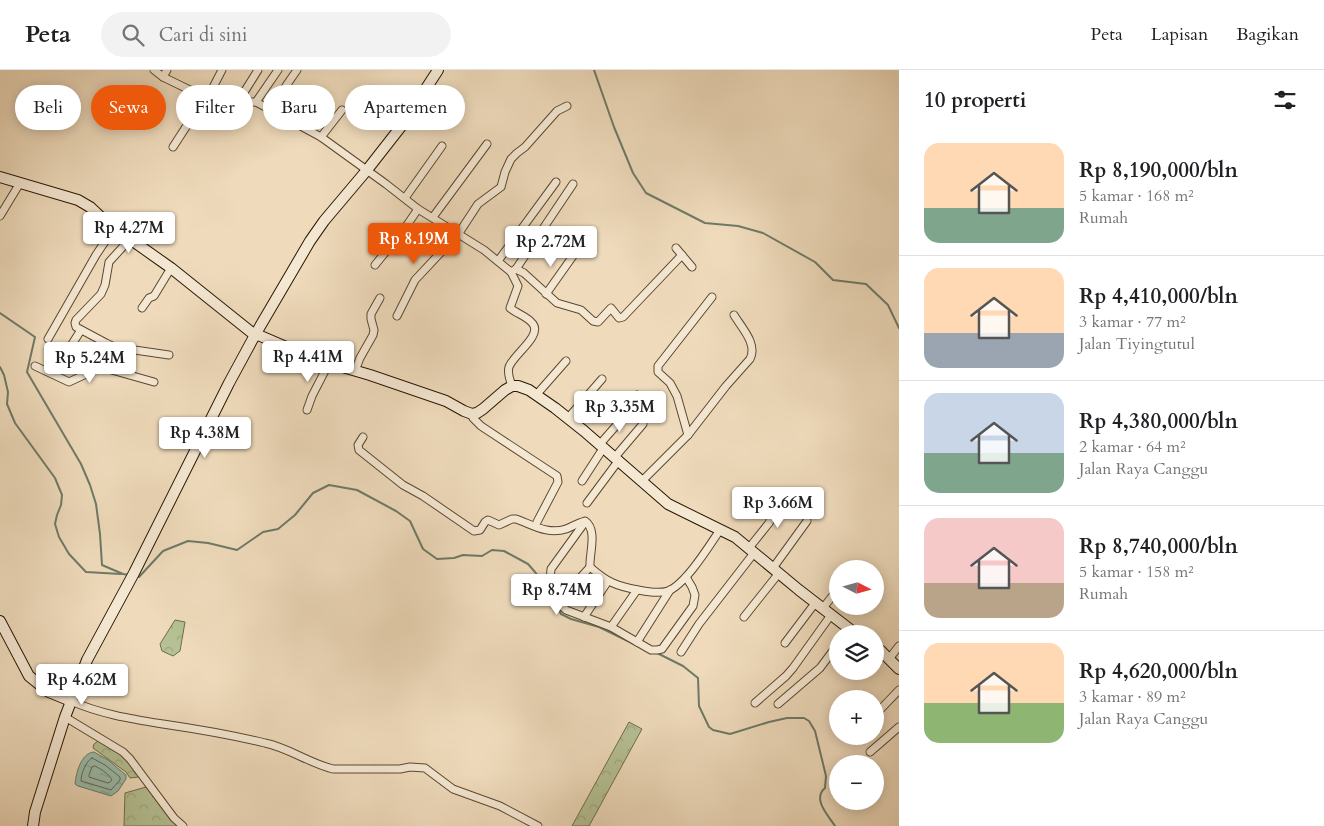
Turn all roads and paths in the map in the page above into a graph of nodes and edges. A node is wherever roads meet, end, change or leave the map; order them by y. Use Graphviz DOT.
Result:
graph roads {
  1 [pos="154,70"];
  2 [pos="222,70"];
  3 [pos="258,70"];
  4 [pos="278,70"];
  5 [pos="297,70"];
  6 [pos="438,70"];
  7 [pos="165,74"];
  8 [pos="183,85"];
  9 [pos="214,85"];
  10 [pos="249,85"];
  11 [pos="287,85"];
  12 [pos="256,102"];
  13 [pos="263,106"];
  14 [pos="567,106"];
  15 [pos="342,110"];
  16 [pos="185,130"];
  17 [pos="307,130"];
  18 [pos="321,138"];
  19 [pos="487,144"];
  20 [pos="442,146"];
  21 [pos="173,147"];
  22 [pos="367,170"];
  23 [pos="0,177"];
  24 [pos="556,182"];
  25 [pos="20,183"];
  26 [pos="573,184"];
  27 [pos="405,198"];
  28 [pos="418,209"];
  29 [pos="0,216"];
  30 [pos="433,218"];
  31 [pos="114,228"];
  32 [pos="459,233"];
  33 [pos="130,239"];
  34 [pos="676,248"];
  35 [pos="682,255"];
  36 [pos="573,256"];
  37 [pos="498,261"];
  38 [pos="375,265"];
  39 [pos="692,267"];
  40 [pos="170,268"];
  41 [pos="514,271"];
  42 [pos="546,294"];
  43 [pos="712,296"];
  44 [pos="380,298"];
  45 [pos="142,308"];
  46 [pos="734,315"];
  47 [pos="397,316"];
  48 [pos="81,330"];
  49 [pos="255,335"];
  50 [pos="48,339"];
  51 [pos="169,355"];
  52 [pos="566,361"];
  53 [pos="329,363"];
  54 [pos="35,366"];
  55 [pos="355,371"];
  56 [pos="54,374"];
  57 [pos="602,379"];
  58 [pos="154,382"];
  59 [pos="512,386"];
  60 [pos="536,394"];
  61 [pos="637,395"];
  62 [pos="307,410"];
  63 [pos="472,414"];
  64 [pos="568,418"];
  65 [pos="643,424"];
  66 [pos="688,435"];
  67 [pos="364,438"];
  68 [pos="602,446"];
  69 [pos="617,458"];
  70 [pos="582,481"];
  71 [pos="642,481"];
  72 [pos="782,493"];
  73 [pos="588,503"];
  74 [pos="585,521"];
  75 [pos="807,521"];
  76 [pos="537,522"];
  77 [pos="720,530"];
  78 [pos="751,551"];
  79 [pos="590,568"];
  80 [pos="776,571"];
  81 [pos="686,578"];
  82 [pos="608,581"];
  83 [pos="637,590"];
  84 [pos="670,590"];
  85 [pos="829,600"];
  86 [pos="558,602"];
  87 [pos="823,608"];
  88 [pos="584,617"];
  89 [pos="744,618"];
  90 [pos="0,621"];
  91 [pos="842,625"];
  92 [pos="611,627"];
  93 [pos="638,642"];
  94 [pos="785,643"];
  95 [pos="899,646"];
  96 [pos="681,652"];
  97 [pos="884,655"];
  98 [pos="829,656"];
  99 [pos="889,659"];
  100 [pos="899,670"];
  101 [pos="899,690"];
  102 [pos="70,701"];
  103 [pos="755,703"];
  104 [pos="778,704"];
  105 [pos="884,705"];
  106 [pos="65,717"];
  107 [pos="899,727"];
  108 [pos="870,752"];
  109 [pos="33,826"];
  110 [pos="183,826"];
  111 [pos="538,826"];
  1 -- 7 [label="street"];
  2 -- 9 [label="street"];
  3 -- 10 [label="street"];
  4 -- 12 [label="street"];
  5 -- 11 [label="street"];
  6 -- 22 [label="street"];
  7 -- 8 [label="street"];
  12 -- 13 [label="street"];
  14 -- 32 [label="street"];
  15 -- 18 [label="street"];
  16 -- 21 [label="street"];
  17 -- 18 [label="street"];
  18 -- 22 [label="street"];
  19 -- 30 [label="street"];
  20 -- 27 [label="street"];
  22 -- 27 [label="street"];
  22 -- 49 [label="street"];
  23 -- 25 [label="street"];
  24 -- 37 [label="street"];
  25 -- 29 [label="street"];
  25 -- 31 [label="street"];
  26 -- 41 [label="street"];
  27 -- 28 [label="street"];
  28 -- 30 [label="street"];
  28 -- 38 [label="street"];
  30 -- 32 [label="street"];
  31 -- 33 [label="street"];
  31 -- 50 [label="street"];
  32 -- 37 [label="street"];
  32 -- 47 [label="street"];
  33 -- 40 [label="street"];
  33 -- 48 [label="street"];
  34 -- 35 [label="street"];
  35 -- 39 [label="street"];
  35 -- 42 [label="street"];
  36 -- 42 [label="street"];
  37 -- 41 [label="street"];
  40 -- 45 [label="street"];
  40 -- 49 [label="street"];
  41 -- 42 [label="street"];
  41 -- 59 [label="street"];
  43 -- 66 [label="street"];
  44 -- 55 [label="street"];
  46 -- 66 [label="street"];
  48 -- 51 [label="street"];
  48 -- 56 [label="street"];
  49 -- 53 [label="street"];
  49 -- 102 [label="street"];
  52 -- 60 [label="street"];
  53 -- 55 [label="street"];
  53 -- 62 [label="street"];
  54 -- 56 [label="street"];
  55 -- 63 [label="street"];
  56 -- 58 [label="street"];
  57 -- 64 [label="street"];
  59 -- 60 [label="street"];
  59 -- 63 [label="street"];
  60 -- 64 [label="street"];
  61 -- 68 [label="street"];
  63 -- 76 [label="street"];
  64 -- 68 [label="street"];
  65 -- 69 [label="street"];
  66 -- 71 [label="street"];
  67 -- 74 [label="street"];
  68 -- 69 [label="street"];
  68 -- 70 [label="street"];
  69 -- 71 [label="street"];
  69 -- 73 [label="street"];
  71 -- 77 [label="street"];
  72 -- 78 [label="street"];
  74 -- 79 [label="street"];
  74 -- 86 [label="street"];
  75 -- 80 [label="street"];
  77 -- 78 [label="street"];
  77 -- 81 [label="street"];
  78 -- 80 [label="street"];
  78 -- 96 [label="street"];
  79 -- 82 [label="street"];
  79 -- 86 [label="street"];
  80 -- 87 [label="street"];
  80 -- 89 [label="street"];
  81 -- 84 [label="street"];
  81 -- 93 [label="street"];
  82 -- 83 [label="street"];
  82 -- 88 [label="street"];
  83 -- 84 [label="street"];
  83 -- 92 [label="street"];
  84 -- 93 [label="street"];
  85 -- 87 [label="street"];
  86 -- 88 [label="street"];
  87 -- 91 [label="street"];
  87 -- 94 [label="street"];
  87 -- 103 [label="street"];
  88 -- 92 [label="street"];
  90 -- 102 [label="street"];
  92 -- 93 [label="street"];
  95 -- 99 [label="street"];
  97 -- 99 [label="street"];
  98 -- 104 [label="street"];
  99 -- 100 [label="street"];
  101 -- 105 [label="street"];
  102 -- 106 [label="street"];
  102 -- 111 [label="street"];
  106 -- 109 [label="street"];
  106 -- 110 [label="street"];
  107 -- 108 [label="street"];
}
